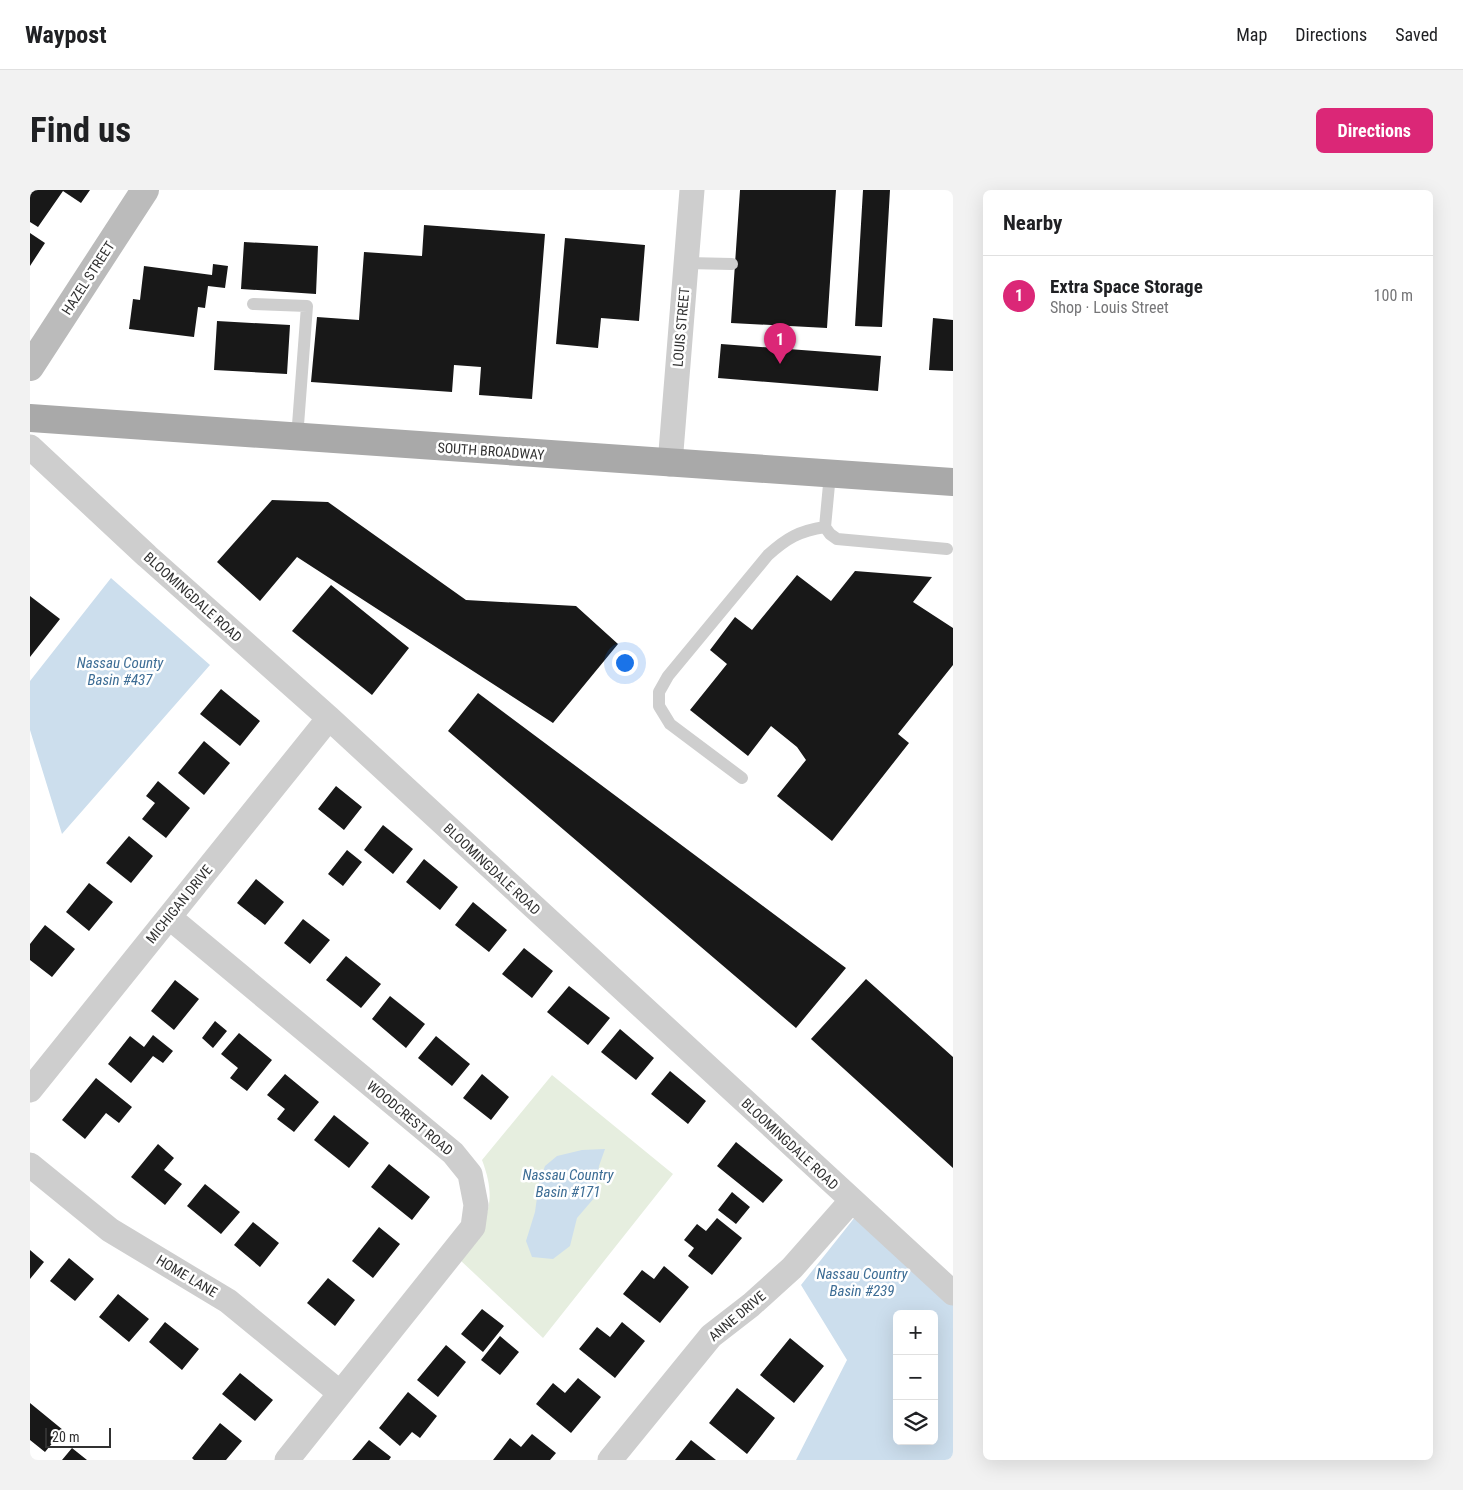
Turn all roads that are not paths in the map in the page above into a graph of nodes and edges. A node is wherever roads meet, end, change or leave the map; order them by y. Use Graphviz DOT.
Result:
graph roads {
  1 [pos="145,190"];
  2 [pos="692,190"];
  3 [pos="686,264"];
  4 [pos="732,264"];
  5 [pos="253,304"];
  6 [pos="30,367"];
  7 [pos="30,418"];
  8 [pos="297,438"];
  9 [pos="30,447"];
  10 [pos="670,464"];
  11 [pos="830,474"];
  12 [pos="953,482"];
  13 [pos="825,527"];
  14 [pos="947,549"];
  15 [pos="329,718"];
  16 [pos="742,778"];
  17 [pos="169,917"];
  18 [pos="30,1090"];
  19 [pos="30,1165"];
  20 [pos="852,1200"];
  21 [pos="953,1293"];
  22 [pos="340,1392"];
  23 [pos="287,1460"];
  24 [pos="610,1460"];
  1 -- 6 [label="street, HAZEL STREET"];
  2 -- 3 [label="street, LOUIS STREET"];
  3 -- 4 [label="lane"];
  3 -- 10 [label="street, LOUIS STREET"];
  5 -- 8 [label="lane"];
  7 -- 8 [label="main road, SOUTH BROADWAY"];
  8 -- 10 [label="main road, SOUTH BROADWAY"];
  9 -- 15 [label="street, BLOOMINGDALE ROAD"];
  10 -- 11 [label="main road, SOUTH BROADWAY"];
  11 -- 12 [label="main road, SOUTH BROADWAY"];
  11 -- 13 [label="lane"];
  13 -- 14 [label="lane"];
  13 -- 16 [label="lane"];
  15 -- 17 [label="street, MICHIGAN DRIVE"];
  15 -- 20 [label="street, BLOOMINGDALE ROAD"];
  17 -- 18 [label="street, MICHIGAN DRIVE"];
  17 -- 22 [label="street, WOODCREST ROAD"];
  19 -- 22 [label="street, HOME LANE"];
  20 -- 21 [label="street, BLOOMINGDALE ROAD"];
  20 -- 24 [label="street, ANNE DRIVE"];
  22 -- 23 [label="street, WOODCREST ROAD"];
}
